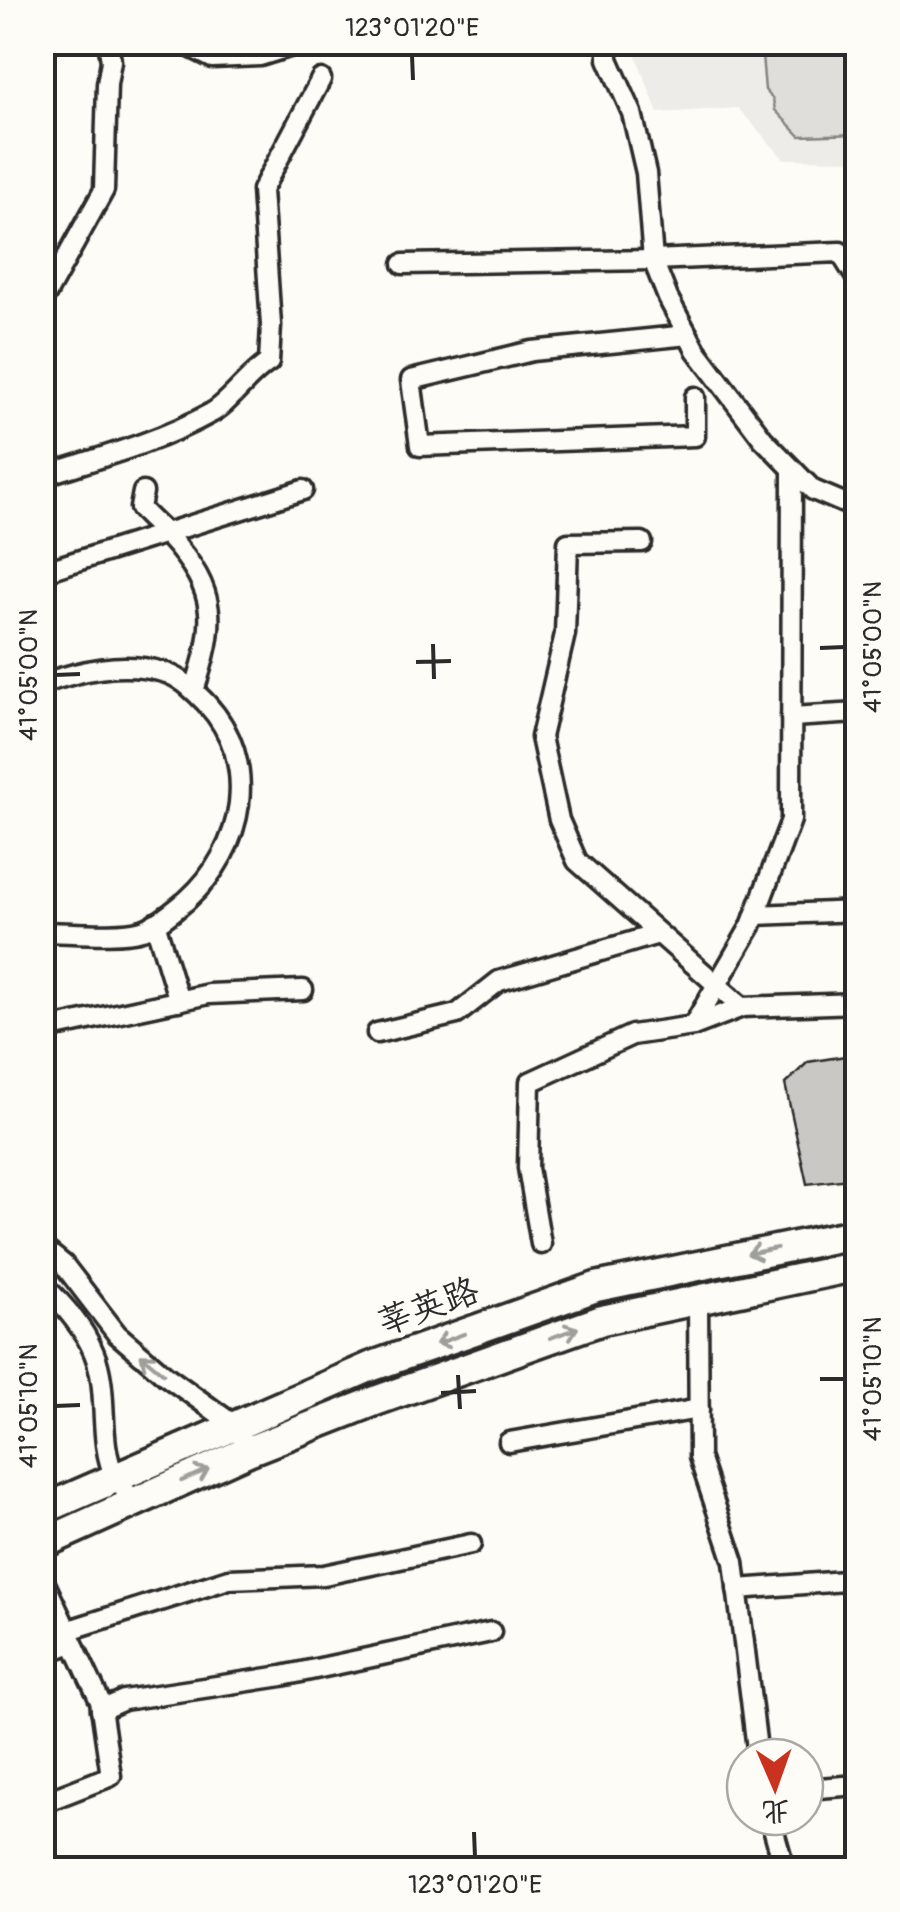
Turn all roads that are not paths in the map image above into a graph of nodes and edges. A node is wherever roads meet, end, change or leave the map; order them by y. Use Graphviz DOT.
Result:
graph roads {
  1 [pos="108,42"];
  2 [pos="180,42"];
  3 [pos="608,42"];
  4 [pos="292,46"];
  5 [pos="321,79"];
  6 [pos="653,260"];
  7 [pos="404,264"];
  8 [pos="858,281"];
  9 [pos="42,302"];
  10 [pos="688,335"];
  11 [pos="695,397"];
  12 [pos="792,469"];
  13 [pos="42,476"];
  14 [pos="303,490"];
  15 [pos="142,492"];
  16 [pos="858,508"];
  17 [pos="167,535"];
  18 [pos="642,542"];
  19 [pos="42,572"];
  20 [pos="42,684"];
  21 [pos="194,691"];
  22 [pos="858,713"];
  23 [pos="791,717"];
  24 [pos="858,911"];
  25 [pos="755,915"];
  26 [pos="155,923"];
  27 [pos="42,932"];
  28 [pos="658,934"];
  29 [pos="716,986"];
  30 [pos="303,990"];
  31 [pos="178,1000"];
  32 [pos="858,1003"];
  33 [pos="742,1008"];
  34 [pos="693,1026"];
  35 [pos="42,1030"];
  36 [pos="377,1032"];
  37 [pos="858,1233"];
  38 [pos="541,1244"];
  39 [pos="42,1247"];
  40 [pos="858,1266"];
  41 [pos="42,1284"];
  42 [pos="698,1299"];
  43 [pos="699,1409"];
  44 [pos="243,1439"];
  45 [pos="509,1442"];
  46 [pos="116,1479"];
  47 [pos="135,1502"];
  48 [pos="42,1510"];
  49 [pos="42,1544"];
  50 [pos="471,1544"];
  51 [pos="42,1577"];
  52 [pos="858,1580"];
  53 [pos="737,1589"];
  54 [pos="492,1632"];
  55 [pos="68,1637"];
  56 [pos="42,1655"];
  57 [pos="101,1710"];
  58 [pos="756,1737"];
  59 [pos="858,1784"];
  60 [pos="825,1787"];
  61 [pos="42,1803"];
  62 [pos="775,1837"];
  63 [pos="784,1870"];
  1 -- 9 [label="street"];
  2 -- 4 [label="street"];
  3 -- 6 [label="street"];
  5 -- 13 [label="street"];
  6 -- 7 [label="street"];
  6 -- 8 [label="street"];
  6 -- 10 [label="street"];
  10 -- 11 [label="street"];
  10 -- 12 [label="street"];
  12 -- 16 [label="street"];
  12 -- 23 [label="street"];
  14 -- 17 [label="street"];
  15 -- 17 [label="street"];
  17 -- 19 [label="street"];
  17 -- 21 [label="street"];
  18 -- 28 [label="street"];
  20 -- 21 [label="street"];
  21 -- 26 [label="street"];
  22 -- 23 [label="street"];
  23 -- 25 [label="street"];
  24 -- 25 [label="street"];
  25 -- 29 [label="street"];
  26 -- 27 [label="street"];
  26 -- 31 [label="street"];
  28 -- 29 [label="street"];
  28 -- 36 [label="street"];
  29 -- 33 [label="street"];
  29 -- 34 [label="street"];
  30 -- 31 [label="street"];
  31 -- 35 [label="street"];
  32 -- 33 [label="street"];
  33 -- 34 [label="street"];
  34 -- 38 [label="street"];
  37 -- 44 [label="main road, 莘英路, one-way"];
  44 -- 39 [label="street, one-way"];
  40 -- 42 [label="main road, 莘英路"];
  41 -- 46 [label="street"];
  42 -- 43 [label="street"];
  44 -- 42 [label="main road, 莘英路, one-way"];
  43 -- 45 [label="street"];
  43 -- 53 [label="street"];
  44 -- 46 [label="main road, 莘英路"];
  47 -- 44 [label="main road, 莘英路, one-way"];
  46 -- 47 [label="street"];
  46 -- 48 [label="main road, 莘英路"];
  47 -- 49 [label="main road, 莘英路"];
  50 -- 55 [label="street"];
  51 -- 55 [label="street"];
  52 -- 53 [label="street"];
  53 -- 58 [label="street"];
  54 -- 57 [label="street"];
  55 -- 56 [label="street"];
  55 -- 57 [label="street"];
  57 -- 61 [label="street"];
  59 -- 60 [label="street"];
  62 -- 63 [label="street"];
}
